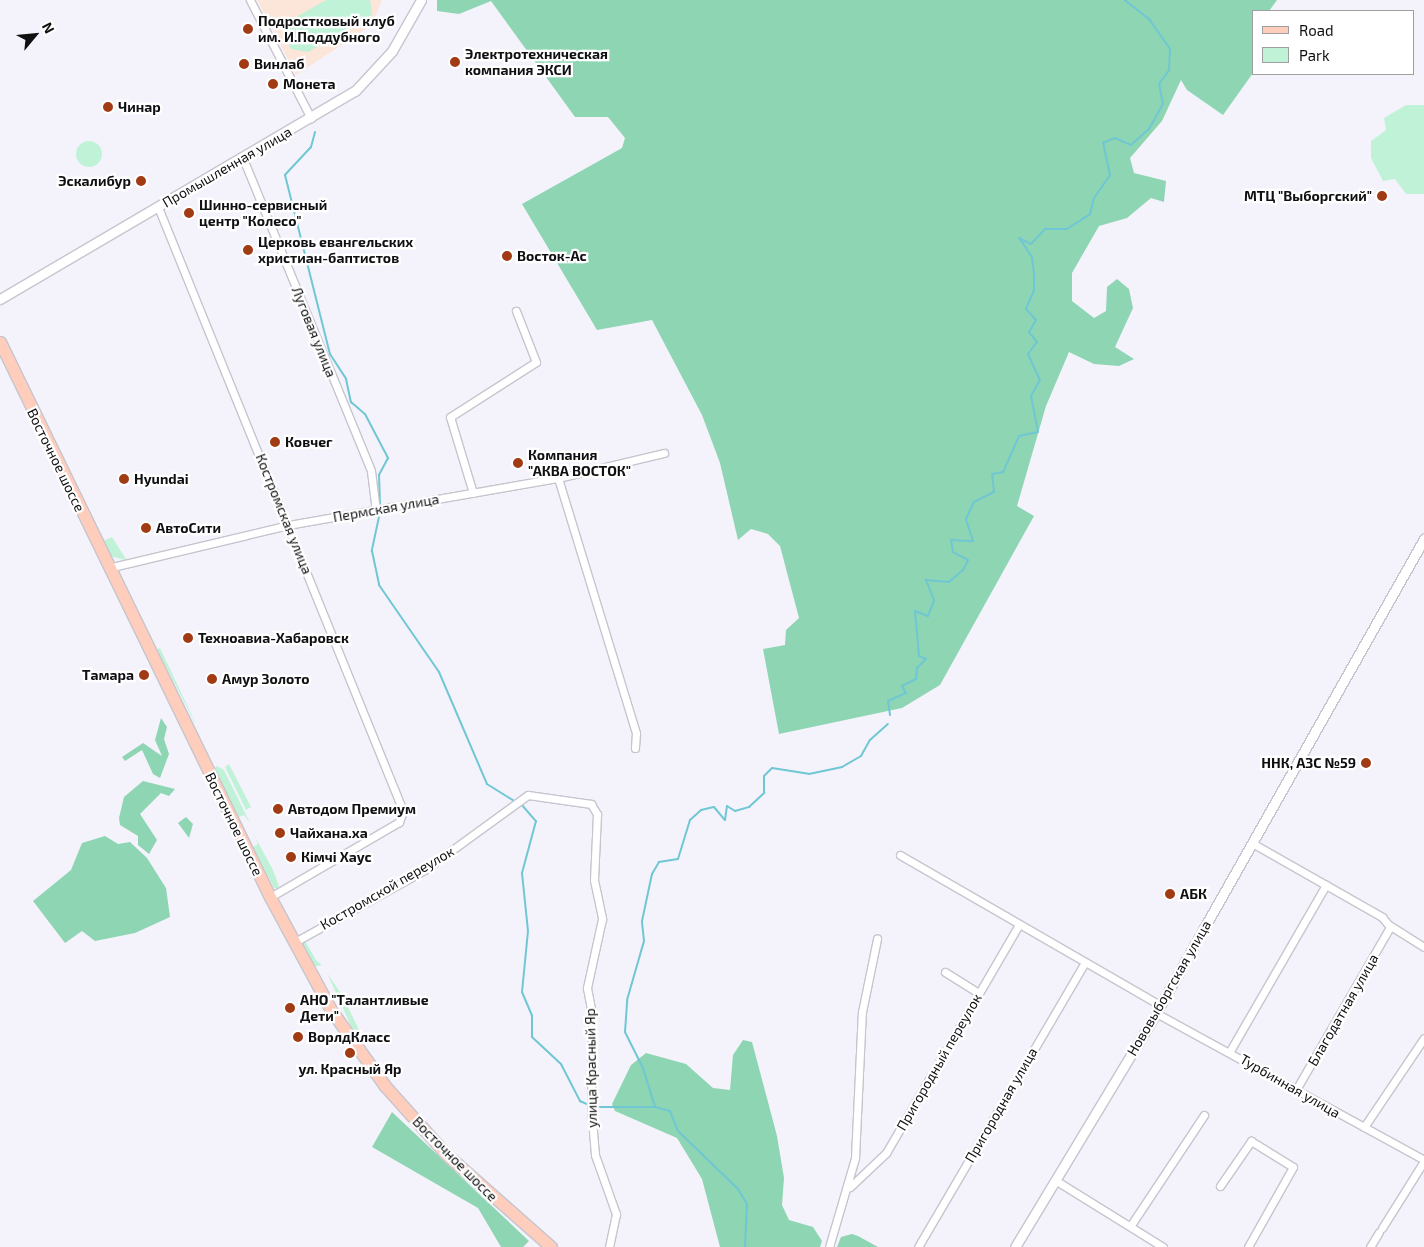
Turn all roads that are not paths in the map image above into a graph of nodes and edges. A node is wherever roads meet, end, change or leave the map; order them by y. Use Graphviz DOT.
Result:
graph roads {
  1 [pos="250,0"];
  2 [pos="421,0"];
  3 [pos="311,118"];
  4 [pos="242,156"];
  5 [pos="158,207"];
  6 [pos="0,299"];
  7 [pos="516,311"];
  8 [pos="0,342"];
  9 [pos="664,453"];
  10 [pos="558,478"];
  11 [pos="473,493"];
  12 [pos="376,511"];
  13 [pos="288,525"];
  14 [pos="1424,539"];
  15 [pos="108,568"];
  16 [pos="635,748"];
  17 [pos="528,795"];
  18 [pos="1252,844"];
  19 [pos="900,855"];
  20 [pos="1326,885"];
  21 [pos="270,897"];
  22 [pos="1018,926"];
  23 [pos="1389,927"];
  24 [pos="877,939"];
  25 [pos="293,942"];
  26 [pos="1424,947"];
  27 [pos="1084,964"];
  28 [pos="945,972"];
  29 [pos="979,993"];
  30 [pos="1158,1009"];
  31 [pos="1424,1038"];
  32 [pos="1230,1052"];
  33 [pos="1296,1090"];
  34 [pos="1204,1115"];
  35 [pos="1364,1127"];
  36 [pos="1424,1161"];
  37 [pos="1055,1180"];
  38 [pos="1220,1186"];
  39 [pos="850,1187"];
  40 [pos="1131,1226"];
  41 [pos="551,1247"];
  42 [pos="610,1247"];
  43 [pos="828,1247"];
  44 [pos="918,1247"];
  45 [pos="1015,1247"];
  46 [pos="1163,1247"];
  47 [pos="1248,1247"];
  48 [pos="1370,1247"];
  1 -- 3 [label="street"];
  2 -- 3 [label="street, Промышленная улица"];
  3 -- 4 [label="street, Промышленная улица"];
  4 -- 5 [label="street, Промышленная улица"];
  4 -- 12 [label="street, Луговая улица"];
  5 -- 6 [label="street, Промышленная улица"];
  5 -- 13 [label="street, Костромская улица"];
  7 -- 11 [label="street"];
  8 -- 15 [label="main road, Восточное шоссе"];
  9 -- 10 [label="street, Пермская улица"];
  10 -- 11 [label="street, Пермская улица"];
  10 -- 16 [label="street"];
  11 -- 12 [label="street, Пермская улица"];
  12 -- 13 [label="street, Пермская улица"];
  13 -- 15 [label="street, Пермская улица"];
  13 -- 21 [label="street, Костромская улица"];
  14 -- 18 [label="street, Нововыборгская улица"];
  15 -- 21 [label="main road, Восточное шоссе"];
  17 -- 25 [label="street, Костромской переулок"];
  17 -- 42 [label="street, улица Красный Яр"];
  18 -- 20 [label="street"];
  18 -- 30 [label="street, Нововыборгская улица"];
  19 -- 22 [label="street, Турбинная улица"];
  20 -- 23 [label="street"];
  20 -- 32 [label="street"];
  21 -- 25 [label="main road, Восточное шоссе"];
  22 -- 27 [label="street, Турбинная улица"];
  22 -- 29 [label="street, Пригородный переулок"];
  23 -- 26 [label="street"];
  23 -- 33 [label="street, Благодатная улица"];
  24 -- 39 [label="street"];
  25 -- 41 [label="main road, Восточное шоссе"];
  27 -- 30 [label="street, Турбинная улица"];
  27 -- 44 [label="street, Пригородная улица"];
  28 -- 29 [label="street"];
  29 -- 39 [label="street, Пригородный переулок"];
  30 -- 32 [label="street, Турбинная улица"];
  30 -- 37 [label="street, Нововыборгская улица"];
  31 -- 35 [label="street"];
  32 -- 33 [label="street, Турбинная улица"];
  33 -- 35 [label="street, Турбинная улица"];
  34 -- 40 [label="street"];
  35 -- 36 [label="street, Турбинная улица"];
  36 -- 48 [label="street"];
  37 -- 40 [label="street"];
  37 -- 45 [label="street, Нововыборгская улица"];
  38 -- 47 [label="street"];
  39 -- 43 [label="street"];
  40 -- 46 [label="street"];
}
